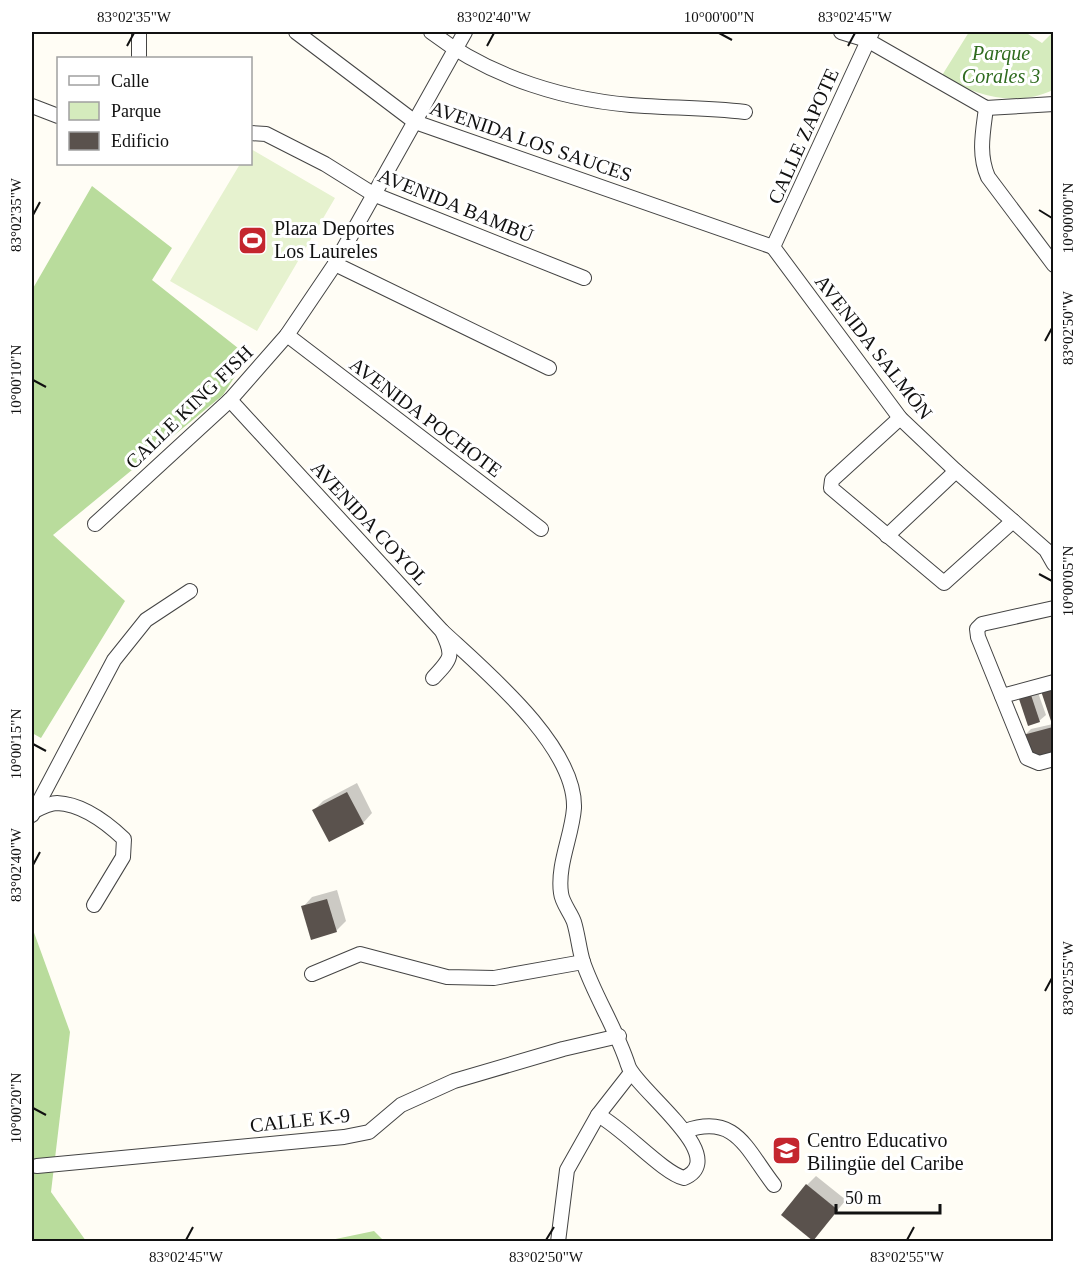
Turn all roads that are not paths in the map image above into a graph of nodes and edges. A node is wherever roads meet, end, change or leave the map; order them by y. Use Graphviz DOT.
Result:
graph roads {
  1 [pos="139,32"];
  2 [pos="296,32"];
  3 [pos="431,32"];
  4 [pos="465,32"];
  5 [pos="841,32"];
  6 [pos="869,36"];
  7 [pos="455,50"];
  8 [pos="139,57"];
  9 [pos="1053,104"];
  10 [pos="32,106"];
  11 [pos="986,108"];
  12 [pos="745,112"];
  13 [pos="57,116"];
  14 [pos="416,122"];
  15 [pos="252,133"];
  16 [pos="373,194"];
  17 [pos="774,247"];
  18 [pos="334,264"];
  19 [pos="1053,265"];
  20 [pos="584,278"];
  21 [pos="287,335"];
  22 [pos="549,368"];
  23 [pos="230,400"];
  24 [pos="900,418"];
  25 [pos="956,471"];
  26 [pos="1013,521"];
  27 [pos="95,524"];
  28 [pos="542,529"];
  29 [pos="887,536"];
  30 [pos="1053,564"];
  31 [pos="190,591"];
  32 [pos="1053,608"];
  33 [pos="442,631"];
  34 [pos="433,678"];
  35 [pos="1053,682"];
  36 [pos="1002,696"];
  37 [pos="1053,759"];
  38 [pos="33,813"];
  39 [pos="94,905"];
  40 [pos="583,962"];
  41 [pos="312,974"];
  42 [pos="619,1036"];
  43 [pos="630,1074"];
  44 [pos="598,1115"];
  45 [pos="685,1131"];
  46 [pos="38,1166"];
  47 [pos="774,1185"];
  48 [pos="558,1242"];
  1 -- 8 [label="street"];
  2 -- 14 [label="street, AVENIDA LOS SAUCES"];
  3 -- 7 [label="street"];
  4 -- 7 [label="street, CALLE KING FISH"];
  5 -- 6 [label="street"];
  6 -- 11 [label="street"];
  6 -- 17 [label="street, CALLE ZAPOTE"];
  7 -- 12 [label="street"];
  7 -- 14 [label="street, CALLE KING FISH"];
  9 -- 11 [label="street"];
  10 -- 13 [label="street"];
  11 -- 19 [label="street"];
  14 -- 16 [label="street, CALLE KING FISH"];
  14 -- 17 [label="street, AVENIDA LOS SAUCES"];
  15 -- 16 [label="street, AVENIDA BAMBÚ"];
  16 -- 18 [label="street, CALLE KING FISH"];
  16 -- 20 [label="street, AVENIDA BAMBÚ"];
  17 -- 24 [label="street, AVENIDA SALMÓN"];
  18 -- 21 [label="street, CALLE KING FISH"];
  18 -- 22 [label="street"];
  21 -- 23 [label="street, CALLE KING FISH"];
  21 -- 28 [label="street, AVENIDA POCHOTE"];
  23 -- 27 [label="street, CALLE KING FISH"];
  23 -- 33 [label="street, AVENIDA COYOL"];
  24 -- 25 [label="street, AVENIDA SALMÓN"];
  24 -- 29 [label="street"];
  25 -- 26 [label="street, AVENIDA SALMÓN"];
  25 -- 29 [label="street"];
  26 -- 29 [label="street"];
  26 -- 30 [label="street, AVENIDA SALMÓN"];
  31 -- 38 [label="street"];
  32 -- 36 [label="street"];
  33 -- 34 [label="street, AVENIDA COYOL"];
  33 -- 40 [label="street"];
  35 -- 36 [label="street"];
  36 -- 37 [label="street"];
  38 -- 39 [label="street"];
  40 -- 41 [label="street"];
  40 -- 42 [label="street"];
  42 -- 43 [label="street"];
  42 -- 46 [label="street, CALLE K-9"];
  43 -- 44 [label="street"];
  43 -- 45 [label="street"];
  44 -- 45 [label="street"];
  44 -- 48 [label="street"];
  45 -- 47 [label="street"];
}
